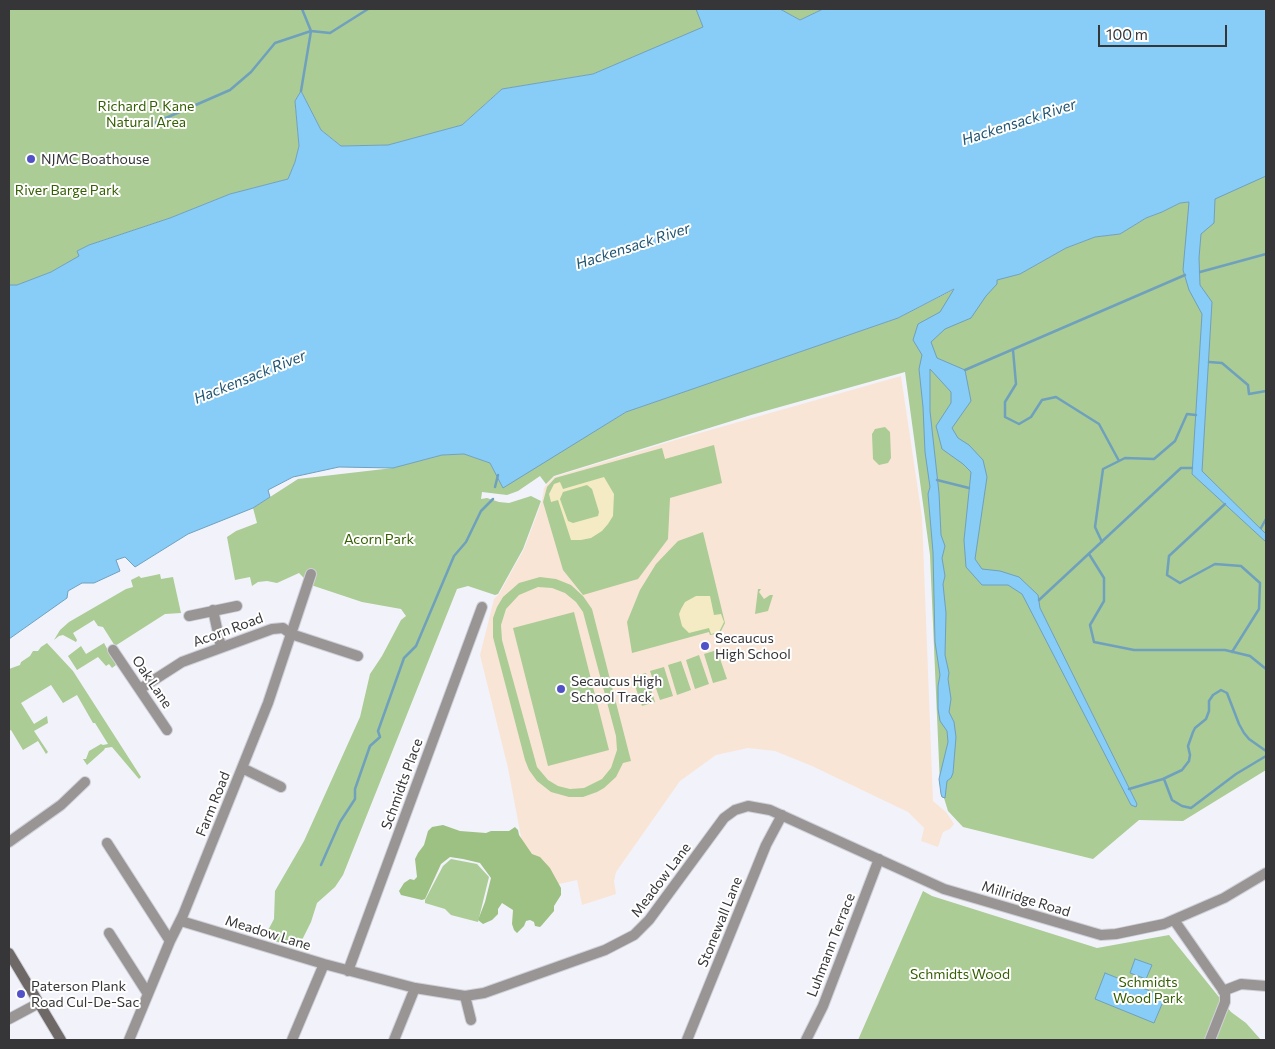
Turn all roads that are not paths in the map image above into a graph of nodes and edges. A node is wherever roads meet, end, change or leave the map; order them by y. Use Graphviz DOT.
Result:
graph roads {
  1 [pos="312,574"];
  2 [pos="237,606"];
  3 [pos="482,607"];
  4 [pos="213,610"];
  5 [pos="189,616"];
  6 [pos="291,634"];
  7 [pos="221,647"];
  8 [pos="113,650"];
  9 [pos="358,656"];
  10 [pos="140,689"];
  11 [pos="167,730"];
  12 [pos="242,768"];
  13 [pos="85,782"];
  14 [pos="281,787"];
  15 [pos="782,815"];
  16 [pos="9,842"];
  17 [pos="107,843"];
  18 [pos="879,859"];
  19 [pos="1266,873"];
  20 [pos="181,920"];
  21 [pos="1174,920"];
  22 [pos="110,933"];
  23 [pos="170,941"];
  24 [pos="9,953"];
  25 [pos="324,964"];
  26 [pos="348,971"];
  27 [pos="1266,986"];
  28 [pos="414,988"];
  29 [pos="1223,991"];
  30 [pos="148,994"];
  31 [pos="465,996"];
  32 [pos="39,1003"];
  33 [pos="9,1020"];
  34 [pos="471,1020"];
  35 [pos="61,1040"];
  36 [pos="129,1040"];
  37 [pos="292,1040"];
  38 [pos="394,1040"];
  39 [pos="687,1040"];
  40 [pos="806,1040"];
  41 [pos="1210,1040"];
  1 -- 6 [label="street, Farm Road"];
  2 -- 4 [label="street"];
  3 -- 26 [label="street, Schmidts Place"];
  4 -- 5 [label="street"];
  4 -- 7 [label="street"];
  6 -- 7 [label="street, Acorn Road"];
  6 -- 9 [label="street, Acorn Road"];
  6 -- 12 [label="street, Farm Road"];
  7 -- 10 [label="street, Acorn Road"];
  8 -- 10 [label="street, Oak Lane"];
  10 -- 11 [label="street, Oak Lane"];
  12 -- 14 [label="street"];
  12 -- 20 [label="street, Farm Road"];
  13 -- 16 [label="street"];
  15 -- 18 [label="street, Millridge Road"];
  15 -- 31 [label="street, Meadow Lane"];
  15 -- 39 [label="street, Stonewall Lane"];
  17 -- 23 [label="street"];
  18 -- 21 [label="street, Millridge Road"];
  18 -- 40 [label="street, Luhmann Terrace"];
  19 -- 21 [label="street, Millridge Road"];
  20 -- 23 [label="street, Farm Road"];
  20 -- 25 [label="street, Meadow Lane"];
  21 -- 29 [label="street"];
  22 -- 30 [label="street"];
  23 -- 30 [label="street, Farm Road"];
  24 -- 32 [label="street"];
  25 -- 26 [label="street, Meadow Lane"];
  25 -- 37 [label="street"];
  26 -- 28 [label="street, Meadow Lane"];
  27 -- 29 [label="street"];
  28 -- 31 [label="street, Meadow Lane"];
  28 -- 38 [label="street"];
  29 -- 41 [label="street"];
  30 -- 36 [label="street, Farm Road"];
  31 -- 34 [label="street"];
  32 -- 33 [label="street"];
  32 -- 35 [label="street"];
}
